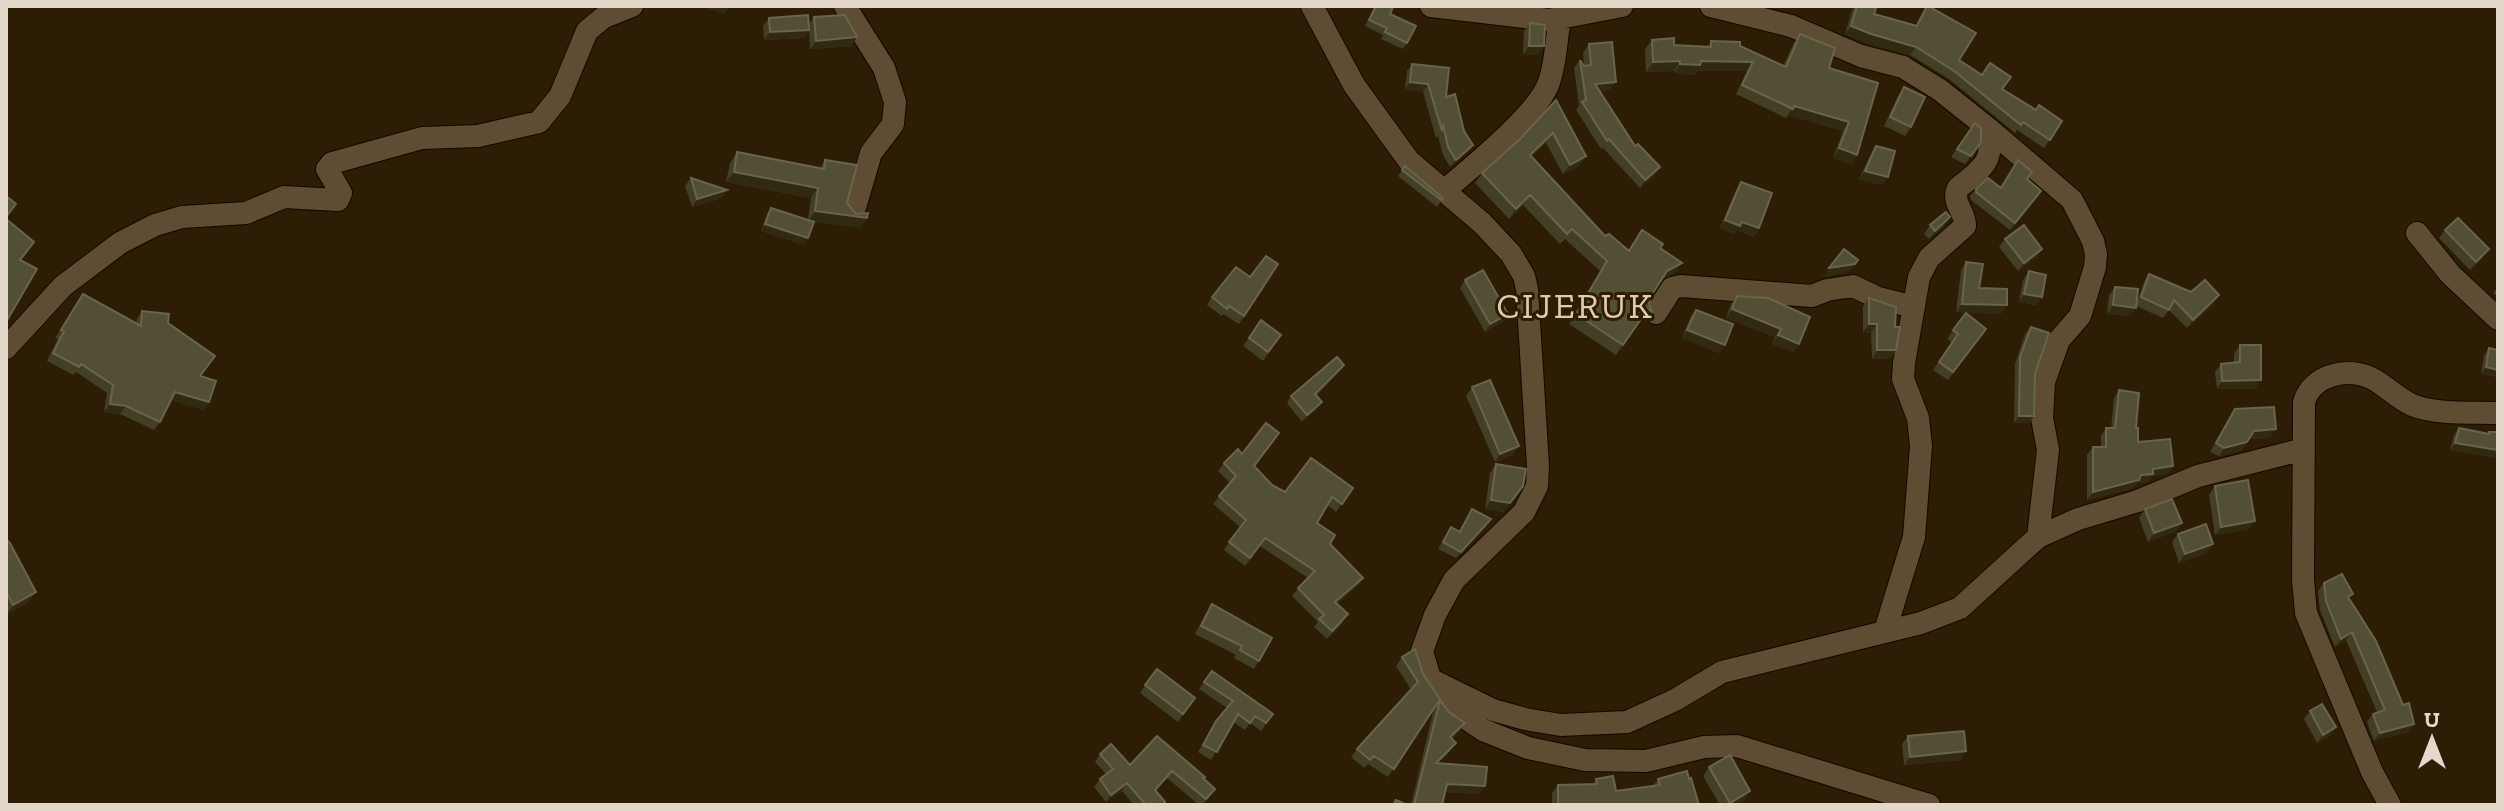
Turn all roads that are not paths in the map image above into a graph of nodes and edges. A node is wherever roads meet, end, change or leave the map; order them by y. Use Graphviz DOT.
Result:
graph roads {
  1 [pos="632,6"];
  2 [pos="845,6"];
  3 [pos="1312,6"];
  4 [pos="1431,6"];
  5 [pos="1622,6"];
  6 [pos="1711,6"];
  7 [pos="604,12"];
  8 [pos="1560,19"];
  9 [pos="1989,129"];
  10 [pos="1445,190"];
  11 [pos="854,211"];
  12 [pos="2417,233"];
  13 [pos="1914,307"];
  14 [pos="1656,313"];
  15 [pos="2498,319"];
  16 [pos="6,348"];
  17 [pos="2498,413"];
  18 [pos="2304,449"];
  19 [pos="2038,537"];
  20 [pos="1885,631"];
  21 [pos="1430,678"];
  22 [pos="1929,805"];
  23 [pos="2390,805"];
  1 -- 7 [label="street"];
  2 -- 11 [label="street"];
  3 -- 10 [label="street"];
  4 -- 8 [label="street"];
  5 -- 8 [label="street"];
  6 -- 9 [label="street"];
  7 -- 16 [label="street"];
  8 -- 10 [label="street"];
  9 -- 13 [label="street"];
  9 -- 19 [label="street"];
  10 -- 21 [label="street"];
  12 -- 15 [label="street"];
  13 -- 14 [label="street"];
  13 -- 20 [label="street"];
  17 -- 18 [label="street"];
  18 -- 19 [label="street"];
  18 -- 23 [label="street"];
  19 -- 20 [label="street"];
  20 -- 21 [label="street"];
  21 -- 22 [label="street"];
}
